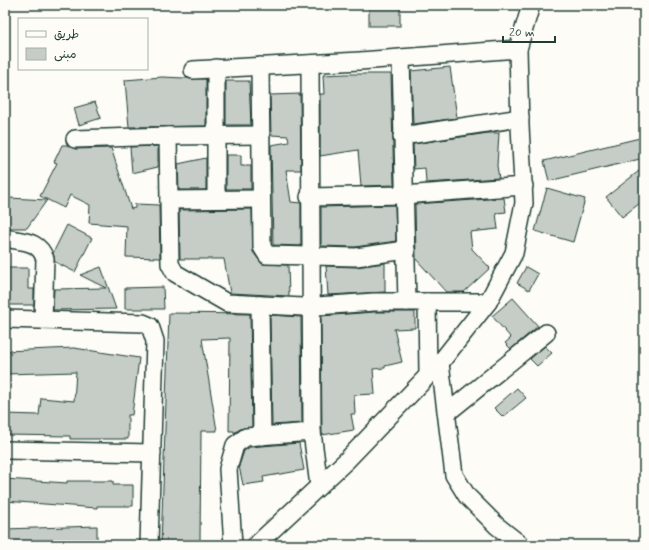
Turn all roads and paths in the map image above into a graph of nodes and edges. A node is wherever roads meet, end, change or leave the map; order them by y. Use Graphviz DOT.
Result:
graph roads {
  1 [pos="531,5"];
  2 [pos="518,49"];
  3 [pos="401,58"];
  4 [pos="310,64"];
  5 [pos="260,66"];
  6 [pos="216,68"];
  7 [pos="193,70"];
  8 [pos="520,118"];
  9 [pos="215,135"];
  10 [pos="261,135"];
  11 [pos="168,136"];
  12 [pos="402,136"];
  13 [pos="75,140"];
  14 [pos="524,186"];
  15 [pos="403,195"];
  16 [pos="309,197"];
  17 [pos="216,199"];
  18 [pos="261,199"];
  19 [pos="169,200"];
  20 [pos="5,238"];
  21 [pos="406,250"];
  22 [pos="310,256"];
  23 [pos="407,302"];
  24 [pos="427,302"];
  25 [pos="488,302"];
  26 [pos="260,305"];
  27 [pos="312,306"];
  28 [pos="5,319"];
  29 [pos="43,320"];
  30 [pos="546,333"];
  31 [pos="434,368"];
  32 [pos="447,413"];
  33 [pos="312,432"];
  34 [pos="262,436"];
  35 [pos="5,450"];
  36 [pos="152,453"];
  37 [pos="319,486"];
  38 [pos="149,545"];
  39 [pos="233,545"];
  40 [pos="256,545"];
  41 [pos="521,545"];
  1 -- 2 [label="street"];
  2 -- 3 [label="street"];
  2 -- 8 [label="street"];
  3 -- 4 [label="street"];
  3 -- 12 [label="street"];
  4 -- 5 [label="street"];
  4 -- 16 [label="street"];
  5 -- 6 [label="street"];
  5 -- 10 [label="street"];
  6 -- 7 [label="street"];
  6 -- 9 [label="street"];
  8 -- 12 [label="street"];
  8 -- 14 [label="street"];
  9 -- 10 [label="street"];
  9 -- 11 [label="street"];
  9 -- 17 [label="street"];
  10 -- 18 [label="street"];
  11 -- 13 [label="street"];
  11 -- 19 [label="street"];
  12 -- 15 [label="street"];
  14 -- 15 [label="street"];
  14 -- 25 [label="street"];
  15 -- 16 [label="street"];
  15 -- 21 [label="street"];
  16 -- 22 [label="street"];
  17 -- 18 [label="street"];
  17 -- 19 [label="street"];
  18 -- 22 [label="street"];
  19 -- 26 [label="street"];
  20 -- 29 [label="street"];
  21 -- 22 [label="street"];
  21 -- 23 [label="street"];
  22 -- 27 [label="street"];
  23 -- 24 [label="street"];
  23 -- 27 [label="street"];
  24 -- 25 [label="street"];
  24 -- 31 [label="street"];
  25 -- 31 [label="street"];
  26 -- 27 [label="street"];
  26 -- 34 [label="street"];
  27 -- 33 [label="street"];
  28 -- 29 [label="street"];
  29 -- 36 [label="street"];
  30 -- 32 [label="street"];
  31 -- 32 [label="street"];
  31 -- 37 [label="street"];
  32 -- 41 [label="street"];
  33 -- 34 [label="street"];
  33 -- 37 [label="street"];
  34 -- 39 [label="street"];
  35 -- 36 [label="street"];
  36 -- 38 [label="street"];
  37 -- 40 [label="street"];
}
